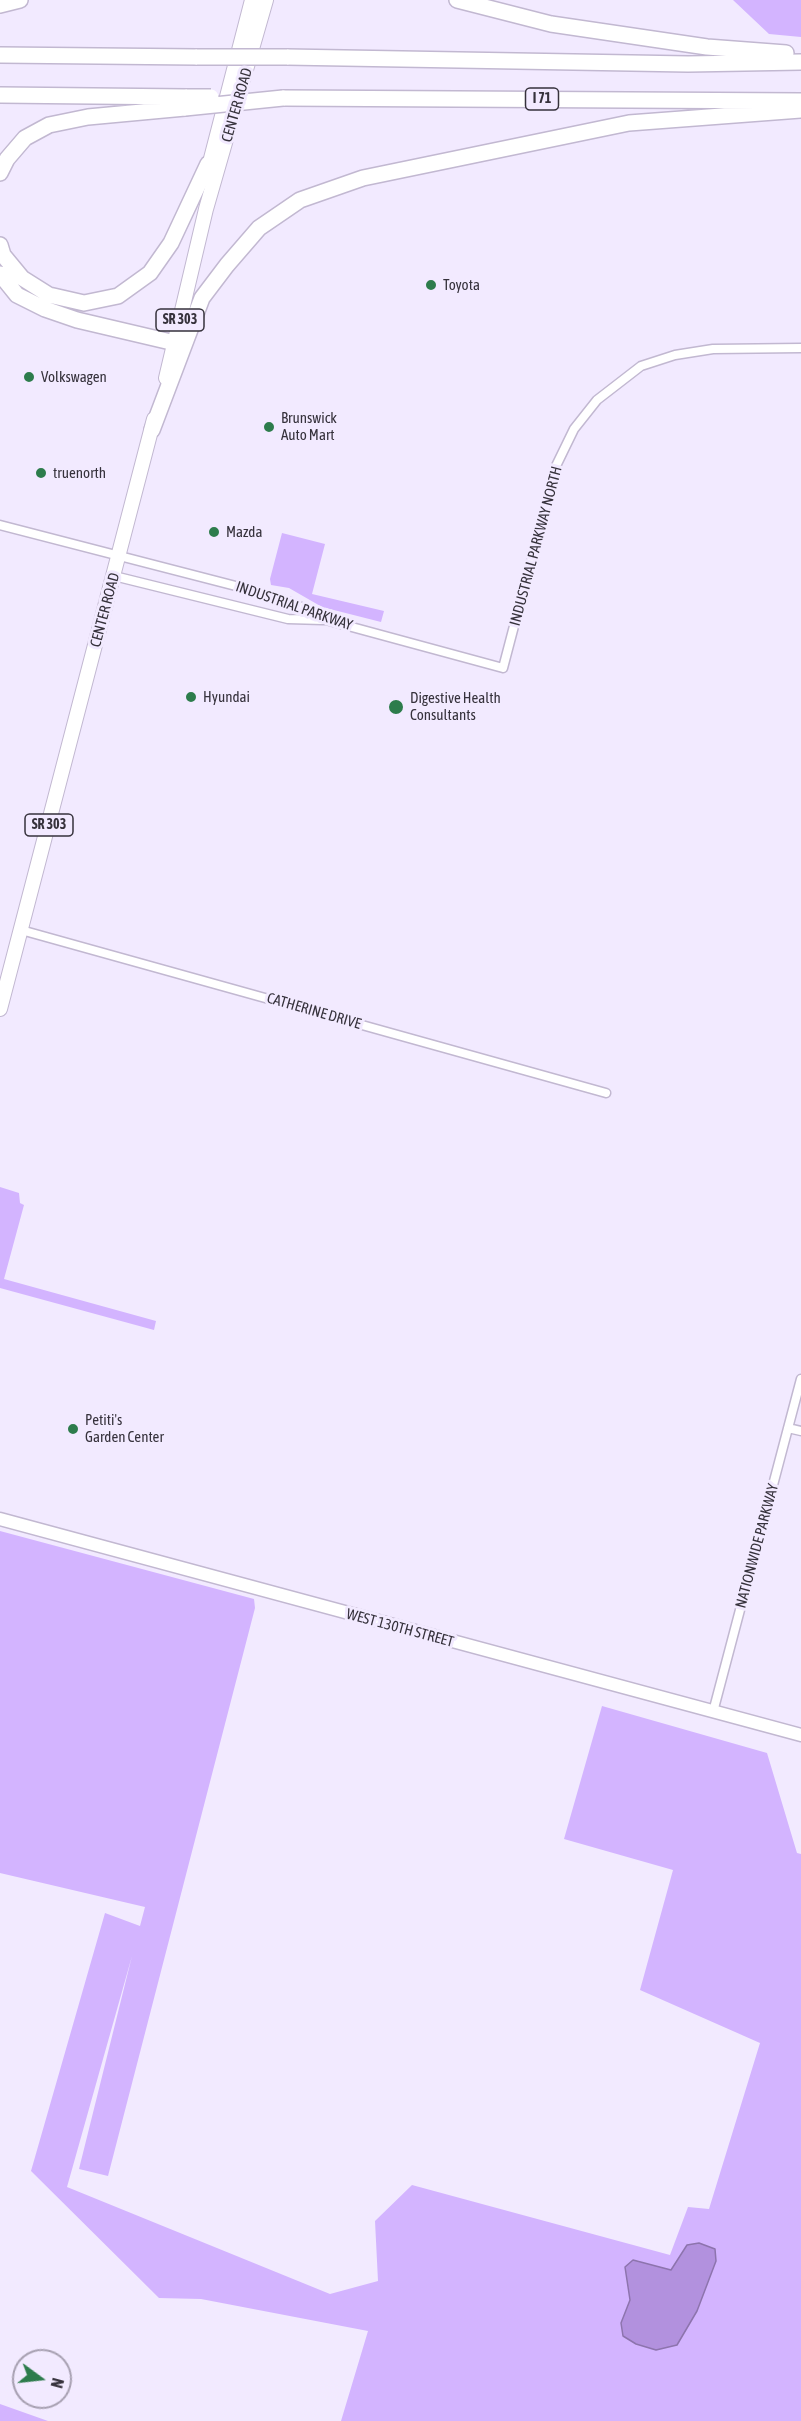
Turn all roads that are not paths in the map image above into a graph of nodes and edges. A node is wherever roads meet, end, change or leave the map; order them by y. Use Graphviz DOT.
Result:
graph roads {
  1 [pos="20,0"];
  2 [pos="252,0"];
  3 [pos="266,0"];
  4 [pos="457,0"];
  5 [pos="462,0"];
  6 [pos="0,5"];
  7 [pos="478,5"];
  8 [pos="0,55"];
  9 [pos="801,55"];
  10 [pos="801,62"];
  11 [pos="0,96"];
  12 [pos="801,101"];
  13 [pos="186,103"];
  14 [pos="801,110"];
  15 [pos="208,164"];
  16 [pos="0,173"];
  17 [pos="206,210"];
  18 [pos="0,245"];
  19 [pos="0,274"];
  20 [pos="175,343"];
  21 [pos="801,348"];
  22 [pos="152,430"];
  23 [pos="0,525"];
  24 [pos="120,556"];
  25 [pos="114,576"];
  26 [pos="326,620"];
  27 [pos="503,668"];
  28 [pos="21,930"];
  29 [pos="0,1009"];
  30 [pos="606,1093"];
  31 [pos="801,1379"];
  32 [pos="788,1428"];
  33 [pos="801,1431"];
  34 [pos="0,1519"];
  35 [pos="713,1712"];
  36 [pos="801,1735"];
  1 -- 6 [label="highway"];
  2 -- 15 [label="main road, CENTER ROAD / SR 303"];
  3 -- 17 [label="main road, CENTER ROAD / SR 303"];
  4 -- 7 [label="highway"];
  5 -- 7 [label="highway"];
  7 -- 9 [label="highway"];
  8 -- 10 [label="highway, bridge"];
  11 -- 13 [label="highway"];
  12 -- 13 [label="highway, I 71, bridge"];
  13 -- 16 [label="highway"];
  14 -- 22 [label="highway"];
  15 -- 17 [label="main road, CENTER ROAD / SR 303"];
  15 -- 18 [label="highway"];
  17 -- 20 [label="main road, CENTER ROAD / SR 303"];
  19 -- 20 [label="highway"];
  20 -- 22 [label="main road, CENTER ROAD / SR 303"];
  21 -- 27 [label="street, INDUSTRIAL PARKWAY NORTH"];
  22 -- 24 [label="main road, CENTER ROAD / SR 303"];
  23 -- 24 [label="street, INDUSTRIAL PARKWAY"];
  24 -- 25 [label="main road, CENTER ROAD / SR 303"];
  24 -- 26 [label="street, INDUSTRIAL PARKWAY"];
  25 -- 26 [label="street"];
  25 -- 28 [label="main road, CENTER ROAD / SR 303"];
  26 -- 27 [label="street, INDUSTRIAL PARKWAY"];
  28 -- 29 [label="main road, CENTER ROAD / SR 303"];
  28 -- 30 [label="street, CATHERINE DRIVE"];
  31 -- 32 [label="street, NATIONWIDE PARKWAY"];
  32 -- 33 [label="street"];
  32 -- 35 [label="street, NATIONWIDE PARKWAY"];
  34 -- 35 [label="main road, WEST 130TH STREET"];
  35 -- 36 [label="main road, WEST 130TH STREET"];
}
